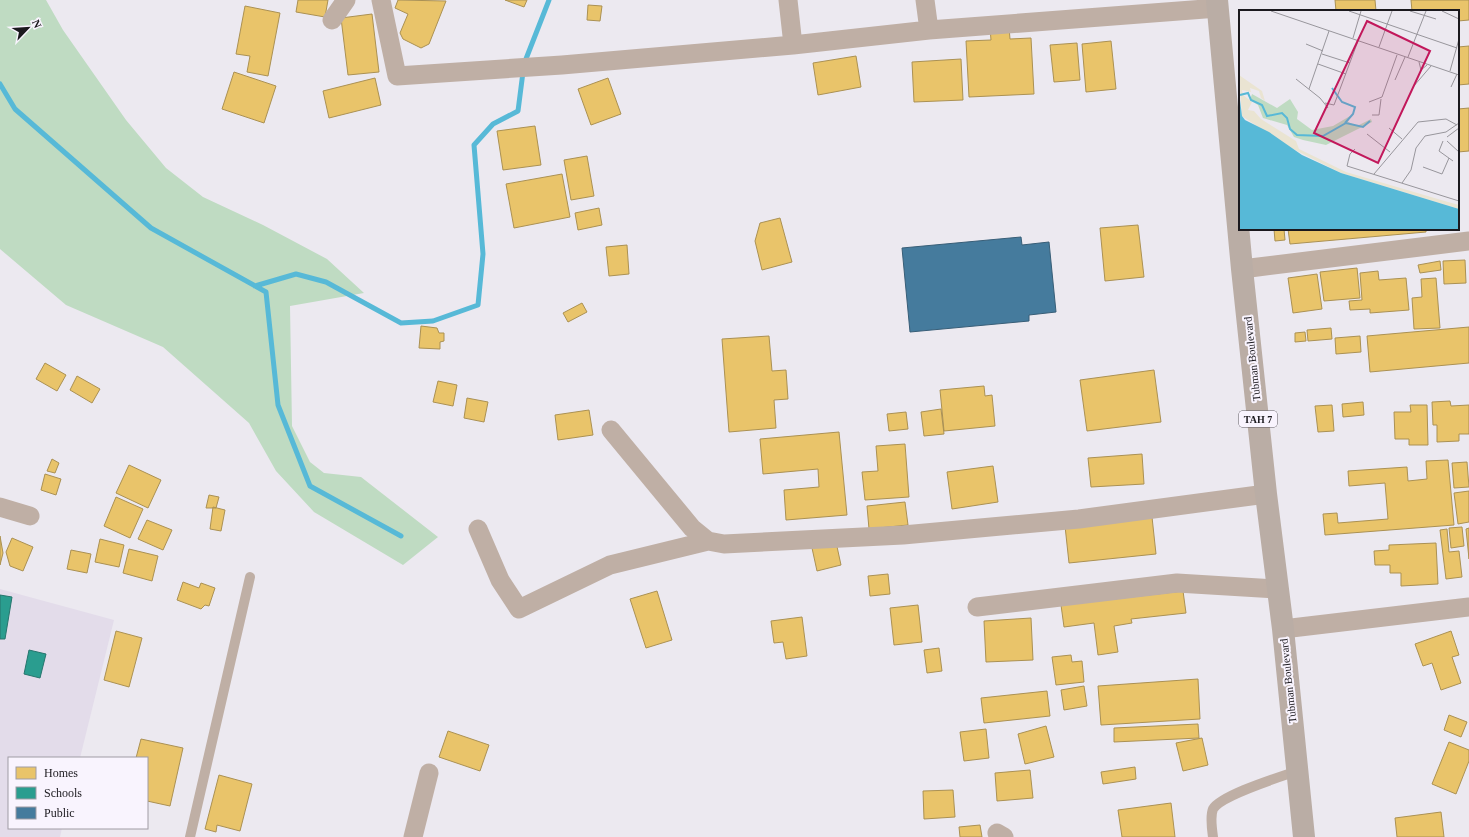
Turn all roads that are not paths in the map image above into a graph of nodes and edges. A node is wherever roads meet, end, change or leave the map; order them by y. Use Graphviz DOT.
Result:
graph roads {
  1 [pos="346,0"];
  2 [pos="381,0"];
  3 [pos="788,0"];
  4 [pos="925,0"];
  5 [pos="1218,4"];
  6 [pos="332,20"];
  7 [pos="929,30"];
  8 [pos="793,45"];
  9 [pos="1469,241"];
  10 [pos="1242,269"];
  11 [pos="611,430"];
  12 [pos="1266,494"];
  13 [pos="0,507"];
  14 [pos="30,516"];
  15 [pos="478,529"];
  16 [pos="708,541"];
  17 [pos="250,577"];
  18 [pos="1278,590"];
  19 [pos="977,607"];
  20 [pos="1469,607"];
  21 [pos="1283,629"];
  22 [pos="1297,771"];
  23 [pos="429,773"];
  24 [pos="190,837"];
  25 [pos="413,837"];
  26 [pos="1212,837"];
  27 [pos="1304,837"];
  1 -- 6 [label="street"];
  2 -- 8 [label="street"];
  3 -- 8 [label="street"];
  4 -- 7 [label="street"];
  5 -- 7 [label="street"];
  5 -- 10 [label="highway, Tubman Boulevard / TAH 7"];
  7 -- 8 [label="street"];
  9 -- 10 [label="street"];
  10 -- 12 [label="highway, Tubman Boulevard / TAH 7"];
  11 -- 16 [label="street"];
  12 -- 16 [label="street"];
  12 -- 18 [label="highway, Tubman Boulevard / TAH 7"];
  13 -- 14 [label="street"];
  15 -- 16 [label="street"];
  17 -- 24 [label="lane"];
  18 -- 19 [label="street"];
  18 -- 21 [label="highway, Tubman Boulevard / TAH 7"];
  20 -- 21 [label="street"];
  21 -- 22 [label="highway, Tubman Boulevard / TAH 7"];
  22 -- 26 [label="lane"];
  22 -- 27 [label="highway, Tubman Boulevard / TAH 7"];
  23 -- 25 [label="street"];
}
